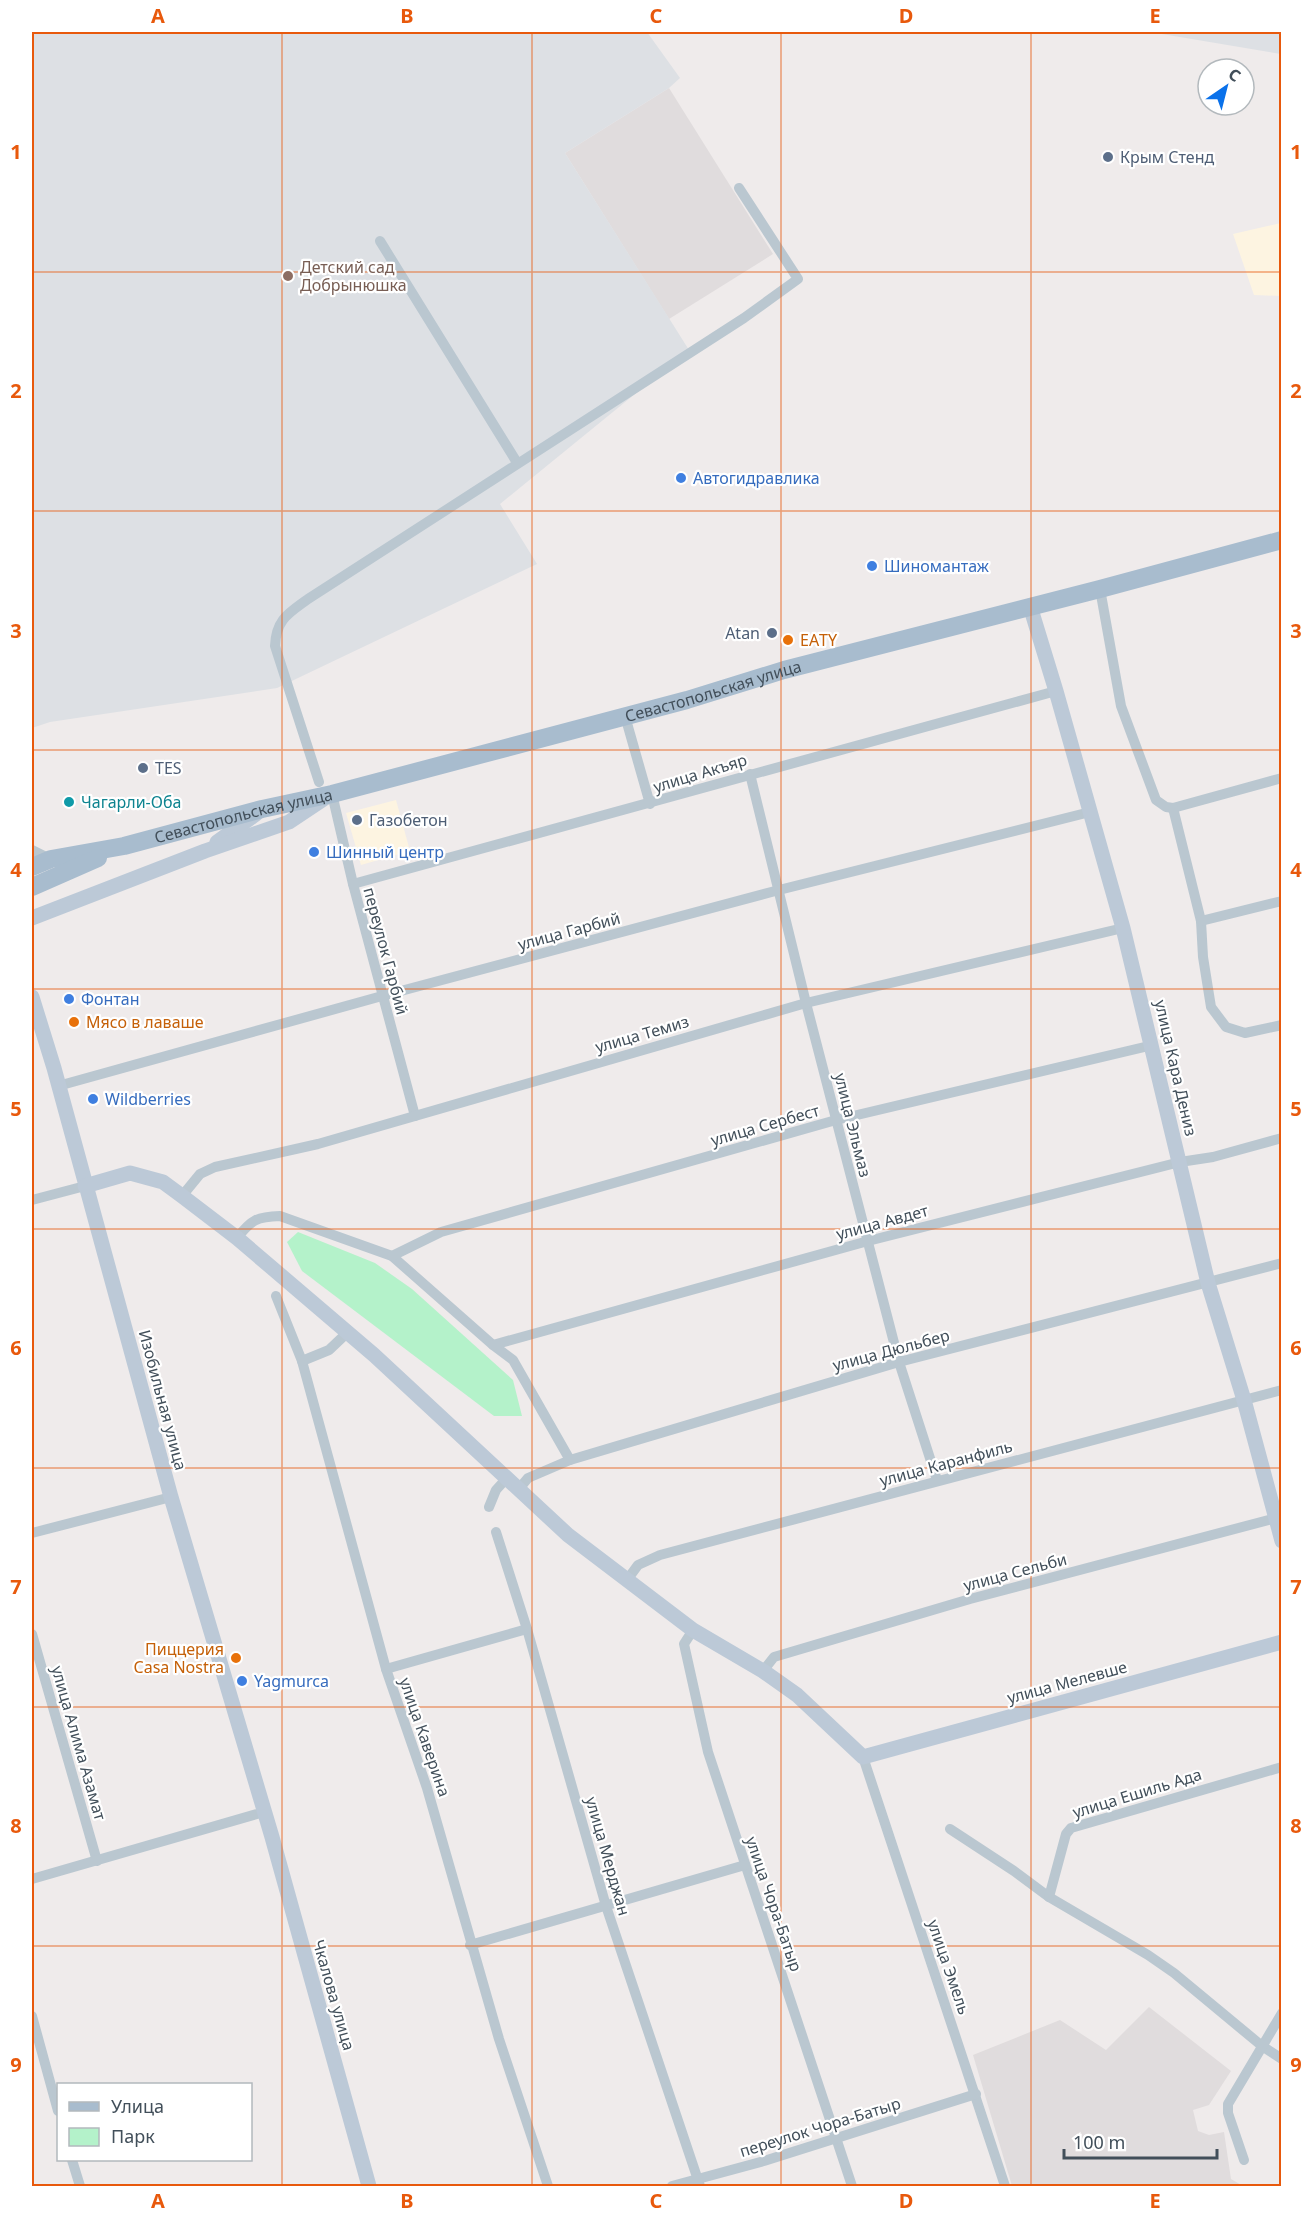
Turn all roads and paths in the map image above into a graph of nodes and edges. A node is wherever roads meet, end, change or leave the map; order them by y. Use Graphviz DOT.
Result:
graph roads {
  1 [pos="739,188"];
  2 [pos="380,241"];
  3 [pos="516,461"];
  4 [pos="1281,540"];
  5 [pos="1100,590"];
  6 [pos="1030,606"];
  7 [pos="1056,691"];
  8 [pos="625,716"];
  9 [pos="750,774"];
  10 [pos="1281,778"];
  11 [pos="325,788"];
  12 [pos="650,804"];
  13 [pos="1173,808"];
  14 [pos="262,809"];
  15 [pos="1090,812"];
  16 [pos="124,846"];
  17 [pos="32,850"];
  18 [pos="205,851"];
  19 [pos="51,859"];
  20 [pos="32,867"];
  21 [pos="353,884"];
  22 [pos="32,887"];
  23 [pos="779,890"];
  24 [pos="1281,901"];
  25 [pos="52,910"];
  26 [pos="32,918"];
  27 [pos="1201,921"];
  28 [pos="32,924"];
  29 [pos="1123,928"];
  30 [pos="382,996"];
  31 [pos="32,997"];
  32 [pos="806,1003"];
  33 [pos="1281,1025"];
  34 [pos="1153,1045"];
  35 [pos="58,1086"];
  36 [pos="415,1116"];
  37 [pos="836,1120"];
  38 [pos="1281,1138"];
  39 [pos="1180,1162"];
  40 [pos="86,1186"];
  41 [pos="182,1196"];
  42 [pos="32,1200"];
  43 [pos="237,1238"];
  44 [pos="867,1241"];
  45 [pos="392,1256"];
  46 [pos="1281,1263"];
  47 [pos="1208,1283"];
  48 [pos="276,1296"];
  49 [pos="348,1332"];
  50 [pos="493,1345"];
  51 [pos="302,1361"];
  52 [pos="899,1362"];
  53 [pos="1281,1390"];
  54 [pos="1244,1400"];
  55 [pos="570,1460"];
  56 [pos="506,1479"];
  57 [pos="937,1480"];
  58 [pos="518,1490"];
  59 [pos="171,1497"];
  60 [pos="489,1507"];
  61 [pos="1279,1517"];
  62 [pos="496,1532"];
  63 [pos="32,1533"];
  64 [pos="1281,1541"];
  65 [pos="627,1580"];
  66 [pos="527,1629"];
  67 [pos="693,1630"];
  68 [pos="32,1634"];
  69 [pos="1281,1642"];
  70 [pos="386,1669"];
  71 [pos="763,1671"];
  72 [pos="863,1757"];
  73 [pos="1281,1767"];
  74 [pos="264,1812"];
  75 [pos="950,1829"];
  76 [pos="97,1861"];
  77 [pos="745,1865"];
  78 [pos="32,1879"];
  79 [pos="1050,1897"];
  80 [pos="606,1906"];
  81 [pos="471,1945"];
  82 [pos="1281,2013"];
  83 [pos="32,2016"];
  84 [pos="1262,2046"];
  85 [pos="1281,2059"];
  86 [pos="976,2094"];
  87 [pos="57,2107"];
  88 [pos="837,2137"];
  89 [pos="1244,2160"];
  90 [pos="72,2161"];
  91 [pos="699,2182"];
  92 [pos="80,2187"];
  93 [pos="369,2187"];
  94 [pos="548,2187"];
  95 [pos="672,2187"];
  96 [pos="852,2187"];
  97 [pos="1005,2187"];
  1 -- 11 [label="street, переулок Гарбий"];
  2 -- 3 [label="street"];
  4 -- 5 [label="main road, Севастопольская улица"];
  5 -- 6 [label="main road, Севастопольская улица"];
  5 -- 13 [label="street"];
  6 -- 7 [label="main road, улица Кара Дениз"];
  6 -- 8 [label="main road, Севастопольская улица"];
  7 -- 9 [label="street, улица Акъяр"];
  7 -- 15 [label="main road, улица Кара Дениз"];
  8 -- 11 [label="main road, Севастопольская улица"];
  8 -- 12 [label="street"];
  9 -- 12 [label="street, улица Акъяр"];
  9 -- 23 [label="street, улица Эльмаз"];
  10 -- 13 [label="street"];
  11 -- 14 [label="main road, Севастопольская улица"];
  11 -- 18 [label="main road"];
  11 -- 21 [label="street, переулок Гарбий"];
  12 -- 21 [label="street, улица Акъяр"];
  13 -- 27 [label="street"];
  14 -- 16 [label="main road, Севастопольская улица"];
  14 -- 18 [label="main road"];
  15 -- 23 [label="street, улица Гарбий"];
  15 -- 29 [label="main road, улица Кара Дениз"];
  16 -- 19 [label="main road"];
  16 -- 22 [label="main road"];
  17 -- 19 [label="street"];
  18 -- 25 [label="main road"];
  19 -- 20 [label="main road"];
  21 -- 30 [label="street, переулок Гарбий"];
  23 -- 30 [label="street, улица Гарбий"];
  23 -- 32 [label="street, улица Эльмаз"];
  24 -- 27 [label="street"];
  25 -- 26 [label="main road"];
  25 -- 28 [label="main road"];
  27 -- 33 [label="street"];
  29 -- 32 [label="street, улица Темиз"];
  29 -- 34 [label="main road, улица Кара Дениз"];
  30 -- 35 [label="street, улица Гарбий"];
  30 -- 36 [label="street, переулок Гарбий"];
  31 -- 35 [label="main road, Изобильная улица"];
  32 -- 36 [label="street, улица Темиз"];
  32 -- 37 [label="street, улица Эльмаз"];
  34 -- 37 [label="street, улица Сербест"];
  34 -- 39 [label="main road, улица Кара Дениз"];
  35 -- 40 [label="main road, Изобильная улица"];
  36 -- 41 [label="street, улица Темиз"];
  37 -- 44 [label="street, улица Эльмаз"];
  37 -- 45 [label="street, улица Сербест"];
  38 -- 39 [label="street, улица Авдет"];
  39 -- 44 [label="street, улица Авдет"];
  39 -- 47 [label="main road, улица Кара Дениз"];
  40 -- 41 [label="main road"];
  40 -- 42 [label="street"];
  40 -- 59 [label="main road, Изобильная улица"];
  41 -- 43 [label="main road"];
  43 -- 45 [label="street"];
  43 -- 49 [label="main road"];
  44 -- 50 [label="street, улица Авдет"];
  44 -- 52 [label="street, улица Эльмаз"];
  45 -- 50 [label="street"];
  46 -- 47 [label="street, улица Дюльбер"];
  47 -- 52 [label="street, улица Дюльбер"];
  47 -- 54 [label="main road, улица Кара Дениз"];
  48 -- 51 [label="street, улица Каверина"];
  49 -- 51 [label="street"];
  49 -- 56 [label="main road"];
  50 -- 55 [label="street"];
  51 -- 70 [label="street, улица Каверина"];
  52 -- 55 [label="street, улица Дюльбер"];
  52 -- 57 [label="street, улица Эльмаз"];
  53 -- 54 [label="street, улица Каранфиль"];
  54 -- 57 [label="street, улица Каранфиль"];
  54 -- 61 [label="main road, улица Кара Дениз"];
  55 -- 58 [label="street, улица Дюльбер"];
  56 -- 58 [label="main road"];
  56 -- 60 [label="street"];
  57 -- 65 [label="street, улица Каранфиль"];
  58 -- 65 [label="main road"];
  59 -- 63 [label="street"];
  59 -- 74 [label="main road, Изобильная улица"];
  61 -- 64 [label="main road, улица Кара Дениз"];
  61 -- 71 [label="street, улица Сельби"];
  62 -- 66 [label="street, улица Мерджан"];
  65 -- 67 [label="main road"];
  66 -- 70 [label="street"];
  66 -- 80 [label="street, улица Мерджан"];
  67 -- 71 [label="main road"];
  67 -- 77 [label="street, улица Чора-Батыр"];
  68 -- 76 [label="street, улица Алима Азамат"];
  69 -- 72 [label="main road, улица Мелевше"];
  70 -- 81 [label="street, улица Каверина"];
  71 -- 72 [label="main road"];
  72 -- 86 [label="street, улица Эмель"];
  73 -- 79 [label="street, улица Ешиль Ада"];
  74 -- 76 [label="street"];
  74 -- 93 [label="main road, Чкалова улица"];
  75 -- 79 [label="street"];
  76 -- 78 [label="street"];
  77 -- 80 [label="street"];
  77 -- 88 [label="street, улица Чора-Батыр"];
  79 -- 84 [label="street"];
  80 -- 81 [label="street"];
  80 -- 91 [label="street, улица Мерджан"];
  81 -- 94 [label="street, улица Каверина"];
  82 -- 84 [label="street"];
  83 -- 87 [label="street"];
  84 -- 85 [label="street"];
  84 -- 89 [label="street"];
  86 -- 88 [label="street, переулок Чора-Батыр"];
  86 -- 97 [label="street, улица Эмель"];
  88 -- 91 [label="street, переулок Чора-Батыр"];
  88 -- 96 [label="street, улица Чора-Батыр"];
  90 -- 92 [label="street"];
  91 -- 95 [label="street, переулок Чора-Батыр"];
}
